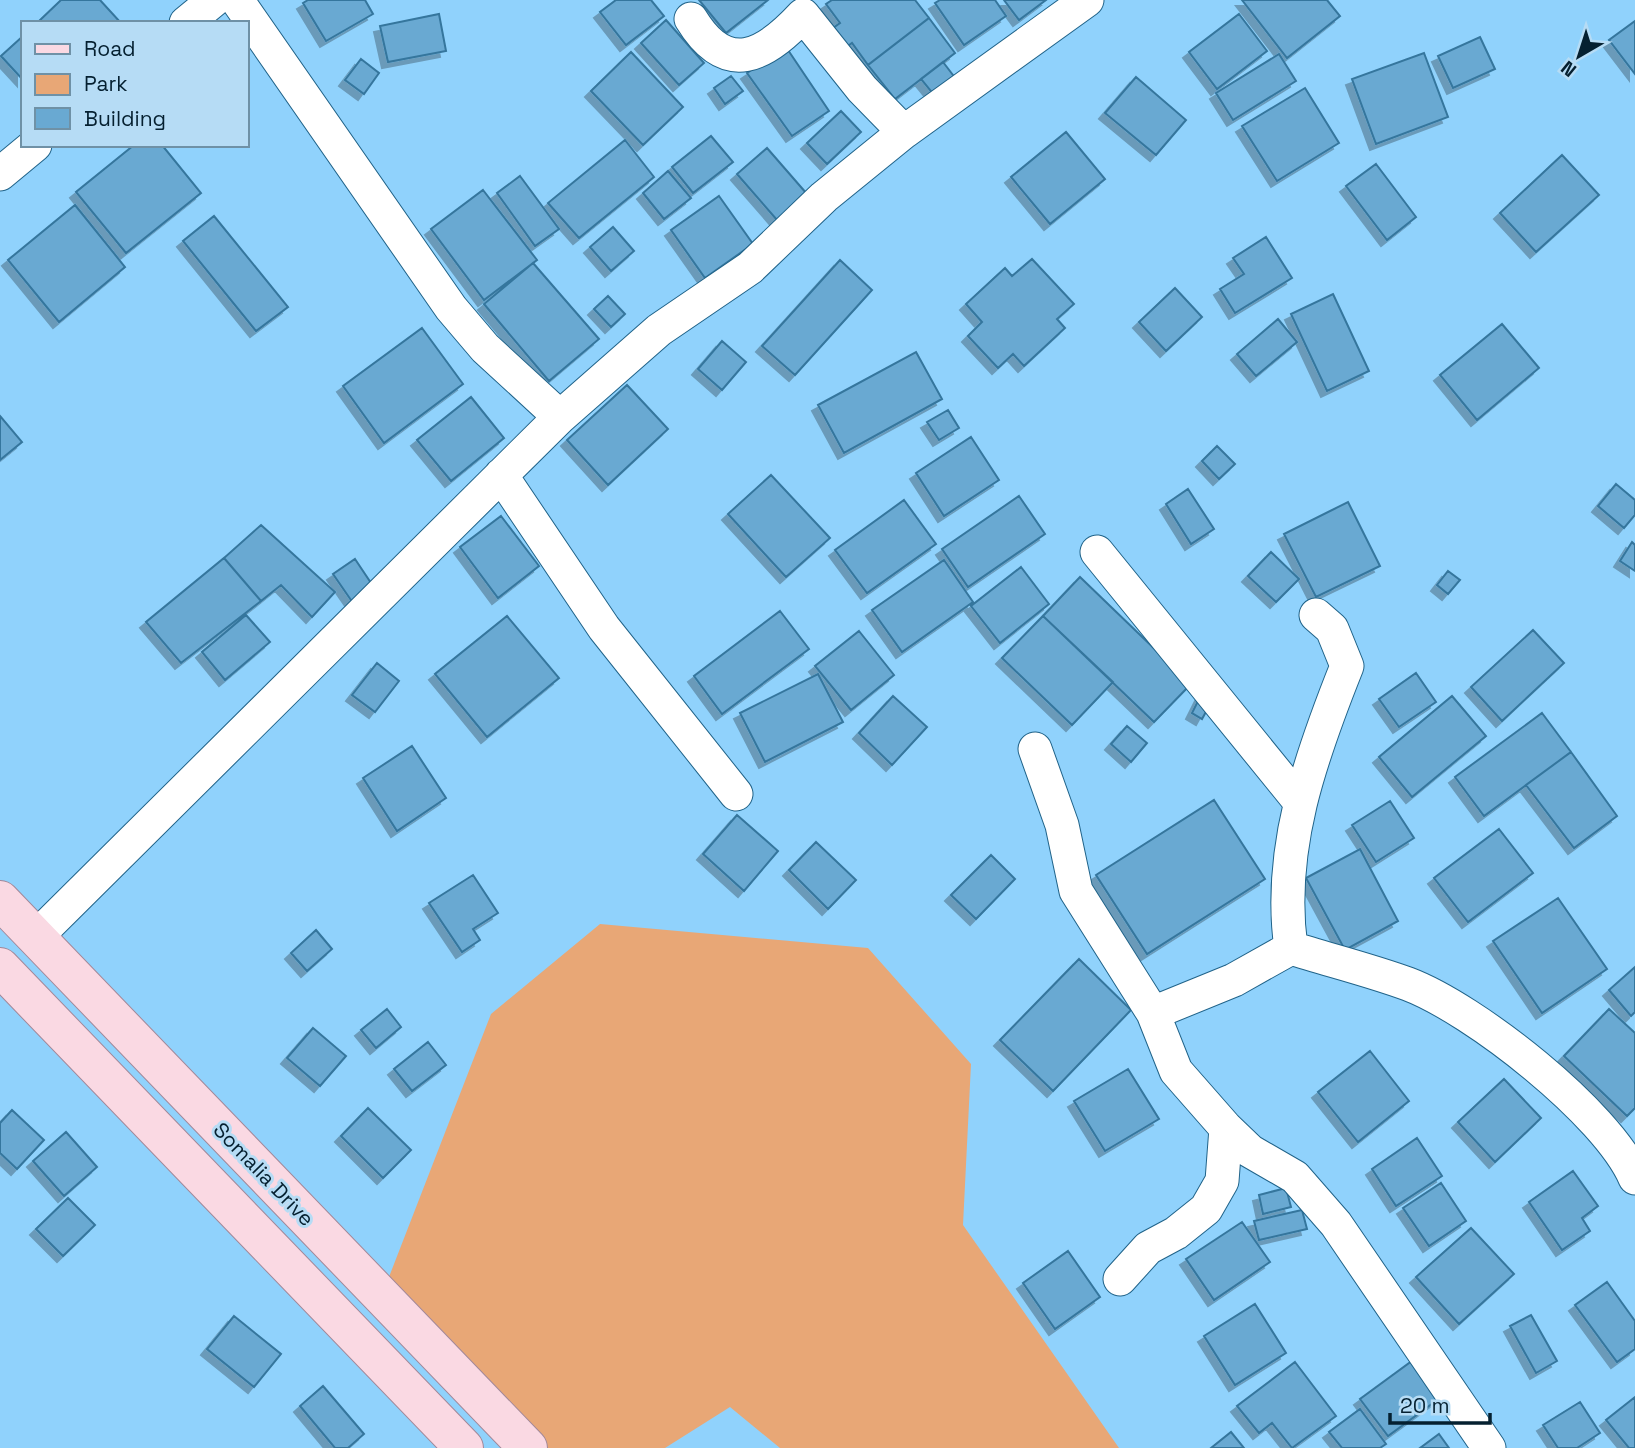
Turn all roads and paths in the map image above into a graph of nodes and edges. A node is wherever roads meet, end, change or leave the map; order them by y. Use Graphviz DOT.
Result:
graph roads {
  1 [pos="215,0"];
  2 [pos="237,0"];
  3 [pos="1087,0"];
  4 [pos="809,7"];
  5 [pos="691,19"];
  6 [pos="189,21"];
  7 [pos="904,132"];
  8 [pos="33,147"];
  9 [pos="0,174"];
  10 [pos="560,417"];
  11 [pos="501,475"];
  12 [pos="1097,552"];
  13 [pos="1316,615"];
  14 [pos="1035,749"];
  15 [pos="736,794"];
  16 [pos="1300,802"];
  17 [pos="0,900"];
  18 [pos="35,938"];
  19 [pos="1291,948"];
  20 [pos="0,967"];
  21 [pos="1153,1013"];
  22 [pos="1226,1128"];
  23 [pos="1635,1178"];
  24 [pos="1121,1279"];
  25 [pos="464,1448"];
  26 [pos="528,1448"];
  27 [pos="1489,1448"];
  1 -- 6 [label="street"];
  2 -- 10 [label="street"];
  3 -- 7 [label="street"];
  4 -- 5 [label="street"];
  4 -- 7 [label="street"];
  7 -- 10 [label="street"];
  8 -- 9 [label="street"];
  10 -- 11 [label="street"];
  11 -- 15 [label="street"];
  11 -- 18 [label="street"];
  12 -- 16 [label="street"];
  13 -- 16 [label="street"];
  14 -- 21 [label="street"];
  16 -- 19 [label="street"];
  17 -- 18 [label="main road, Somalia Drive"];
  18 -- 26 [label="main road, Somalia Drive"];
  19 -- 21 [label="street"];
  19 -- 23 [label="street"];
  20 -- 25 [label="main road"];
  21 -- 22 [label="street"];
  22 -- 24 [label="street"];
  22 -- 27 [label="street"];
}
